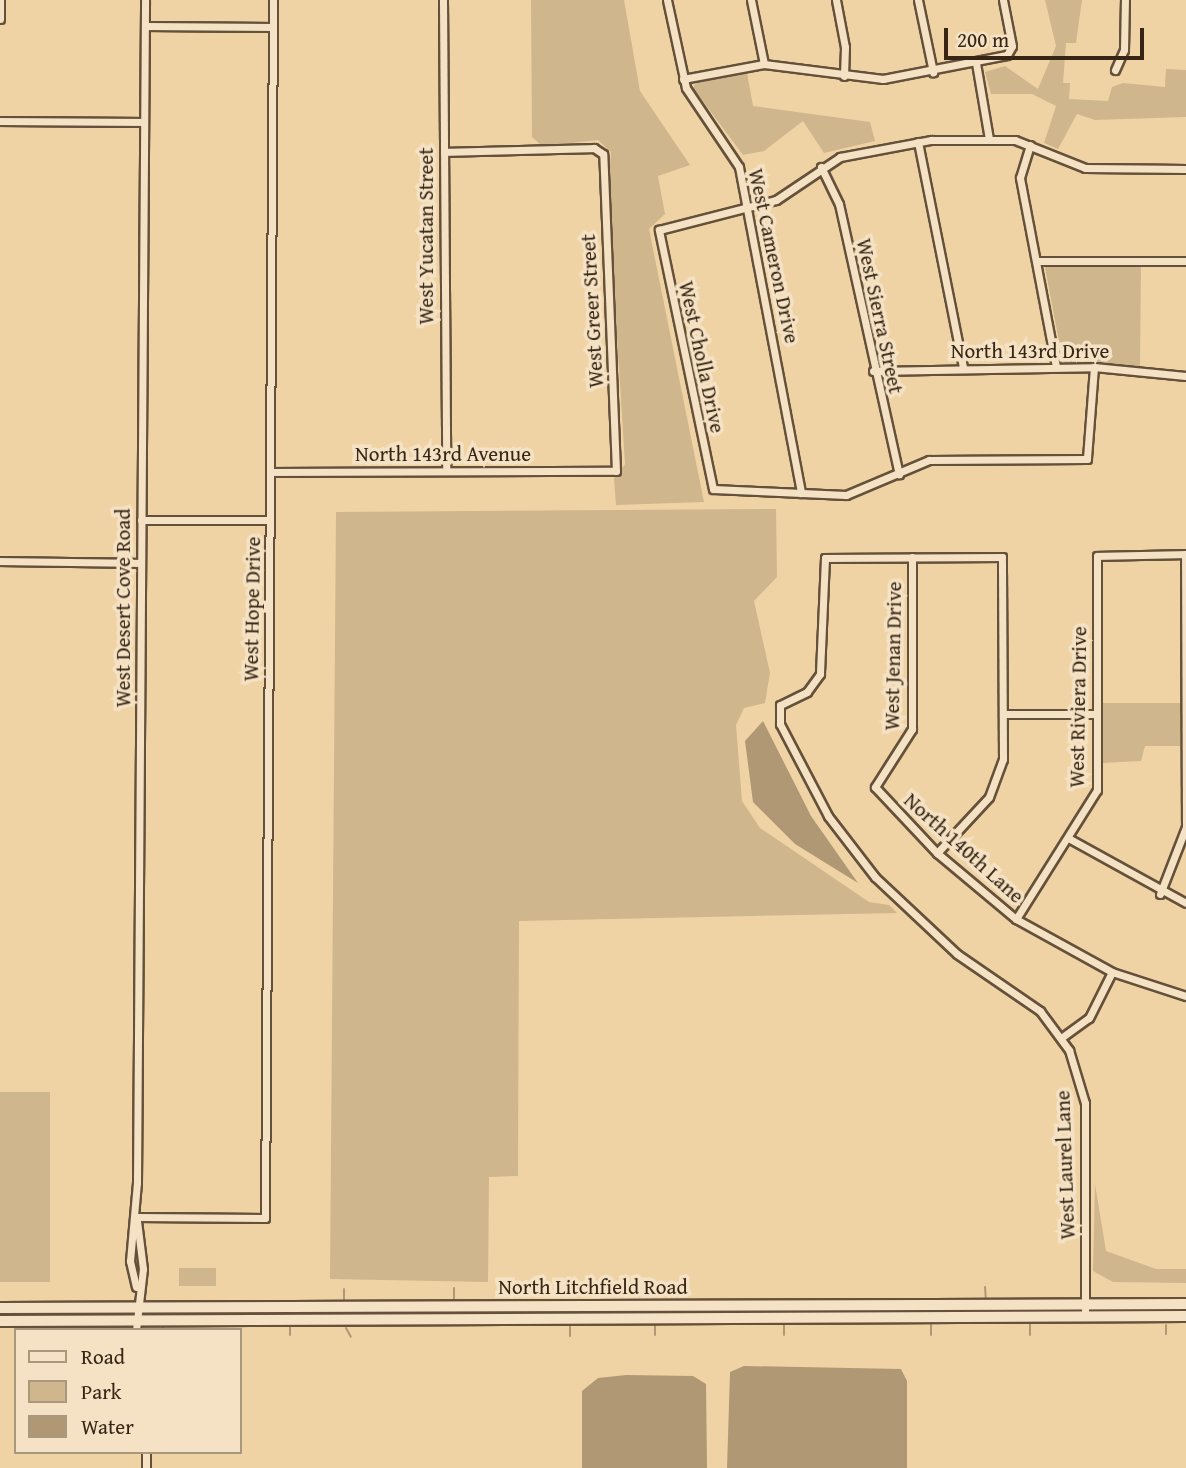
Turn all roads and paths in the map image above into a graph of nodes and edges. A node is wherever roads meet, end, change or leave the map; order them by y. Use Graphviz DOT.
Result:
graph roads {
  1 [pos="0,0"];
  2 [pos="145,0"];
  3 [pos="273,0"];
  4 [pos="443,0"];
  5 [pos="667,0"];
  6 [pos="751,0"];
  7 [pos="836,0"];
  8 [pos="918,0"];
  9 [pos="1003,0"];
  10 [pos="1125,0"];
  11 [pos="0,19"];
  12 [pos="145,26"];
  13 [pos="273,27"];
  14 [pos="976,63"];
  15 [pos="764,64"];
  16 [pos="1115,70"];
  17 [pos="933,72"];
  18 [pos="844,76"];
  19 [pos="683,79"];
  20 [pos="0,121"];
  21 [pos="144,122"];
  22 [pos="989,139"];
  23 [pos="918,142"];
  24 [pos="1030,145"];
  25 [pos="444,152"];
  26 [pos="821,167"];
  27 [pos="1186,169"];
  28 [pos="747,208"];
  29 [pos="1036,261"];
  30 [pos="1186,261"];
  31 [pos="1056,367"];
  32 [pos="1094,367"];
  33 [pos="963,368"];
  34 [pos="873,371"];
  35 [pos="1186,376"];
  36 [pos="446,471"];
  37 [pos="616,471"];
  38 [pos="270,472"];
  39 [pos="899,474"];
  40 [pos="801,493"];
  41 [pos="141,520"];
  42 [pos="270,520"];
  43 [pos="1185,554"];
  44 [pos="912,556"];
  45 [pos="0,561"];
  46 [pos="141,563"];
  47 [pos="1097,714"];
  48 [pos="1005,715"];
  49 [pos="875,788"];
  50 [pos="1070,839"];
  51 [pos="937,853"];
  52 [pos="1160,894"];
  53 [pos="1186,904"];
  54 [pos="1016,919"];
  55 [pos="1112,972"];
  56 [pos="1186,996"];
  57 [pos="1061,1038"];
  58 [pos="136,1217"];
  59 [pos="136,1287"];
  60 [pos="1186,1304"];
  61 [pos="1085,1305"];
  62 [pos="440,1307"];
  63 [pos="538,1307"];
  64 [pos="0,1308"];
  65 [pos="33,1308"];
  66 [pos="136,1308"];
  67 [pos="0,1315"];
  68 [pos="1186,1316"];
  69 [pos="1085,1317"];
  70 [pos="537,1319"];
  71 [pos="355,1320"];
  72 [pos="0,1321"];
  73 [pos="136,1325"];
  1 -- 11 [label="street"];
  2 -- 12 [label="street, West Desert Cove Road"];
  3 -- 13 [label="street, West Hope Drive"];
  4 -- 25 [label="street, West Yucatan Street"];
  5 -- 19 [label="street, West Cameron Drive"];
  6 -- 15 [label="street"];
  7 -- 18 [label="street"];
  8 -- 17 [label="street"];
  9 -- 14 [label="street"];
  10 -- 16 [label="street"];
  12 -- 13 [label="street"];
  12 -- 21 [label="street, West Desert Cove Road"];
  13 -- 38 [label="street, West Hope Drive"];
  14 -- 17 [label="street"];
  14 -- 22 [label="street"];
  15 -- 18 [label="street"];
  15 -- 19 [label="street"];
  17 -- 18 [label="street"];
  19 -- 28 [label="street, West Cameron Drive"];
  20 -- 21 [label="street"];
  21 -- 41 [label="street, West Desert Cove Road"];
  22 -- 23 [label="street"];
  22 -- 24 [label="street"];
  23 -- 26 [label="street"];
  23 -- 33 [label="street"];
  24 -- 27 [label="street"];
  24 -- 29 [label="street"];
  25 -- 36 [label="street, West Yucatan Street"];
  25 -- 37 [label="street, West Greer Street"];
  26 -- 28 [label="street"];
  26 -- 34 [label="street, West Sierra Street"];
  28 -- 40 [label="street, West Cameron Drive"];
  28 -- 40 [label="street, West Cholla Drive"];
  29 -- 30 [label="street"];
  29 -- 31 [label="street"];
  31 -- 32 [label="street, North 143rd Drive"];
  31 -- 33 [label="street, North 143rd Drive"];
  32 -- 35 [label="street, North 143rd Drive"];
  32 -- 39 [label="street"];
  33 -- 34 [label="street, North 143rd Drive"];
  34 -- 39 [label="street, West Sierra Street"];
  36 -- 37 [label="street, North 143rd Avenue"];
  36 -- 38 [label="street, North 143rd Avenue"];
  38 -- 42 [label="street, West Hope Drive"];
  39 -- 40 [label="street"];
  41 -- 42 [label="street"];
  41 -- 46 [label="street, West Desert Cove Road"];
  42 -- 58 [label="street, West Hope Drive"];
  43 -- 47 [label="street, West Riviera Drive"];
  43 -- 52 [label="street"];
  44 -- 48 [label="street"];
  44 -- 49 [label="street, West Jenan Drive"];
  44 -- 57 [label="street, West Laurel Lane"];
  45 -- 46 [label="street"];
  46 -- 58 [label="street, West Desert Cove Road"];
  47 -- 48 [label="street"];
  47 -- 50 [label="street, West Riviera Drive"];
  48 -- 51 [label="street"];
  49 -- 51 [label="street, North 140th Lane"];
  50 -- 52 [label="street"];
  50 -- 54 [label="street, West Riviera Drive"];
  51 -- 54 [label="street, North 140th Lane"];
  52 -- 53 [label="street"];
  54 -- 55 [label="street, North 140th Lane"];
  55 -- 56 [label="street, North 140th Lane"];
  55 -- 57 [label="street"];
  57 -- 61 [label="street, West Laurel Lane"];
  58 -- 59 [label="street, West Desert Cove Road"];
  58 -- 59 [label="street, West Desert Cove Road"];
  59 -- 66 [label="street, West Desert Cove Road"];
  60 -- 61 [label="main road, North Litchfield Road"];
  61 -- 63 [label="main road, North Litchfield Road"];
  61 -- 69 [label="street, West Laurel Lane"];
  62 -- 63 [label="main road, North Litchfield Road"];
  62 -- 66 [label="main road, North Litchfield Road"];
  62 -- 71 [label="main road"];
  63 -- 70 [label="main road"];
  64 -- 65 [label="main road, North Litchfield Road"];
  65 -- 66 [label="main road, North Litchfield Road"];
  65 -- 67 [label="main road"];
  66 -- 73 [label="street, West Desert Cove Road"];
  68 -- 69 [label="main road, North Litchfield Road"];
  69 -- 70 [label="main road, North Litchfield Road"];
  70 -- 71 [label="main road, North Litchfield Road"];
  71 -- 73 [label="main road, North Litchfield Road"];
  72 -- 73 [label="main road, North Litchfield Road"];
}
